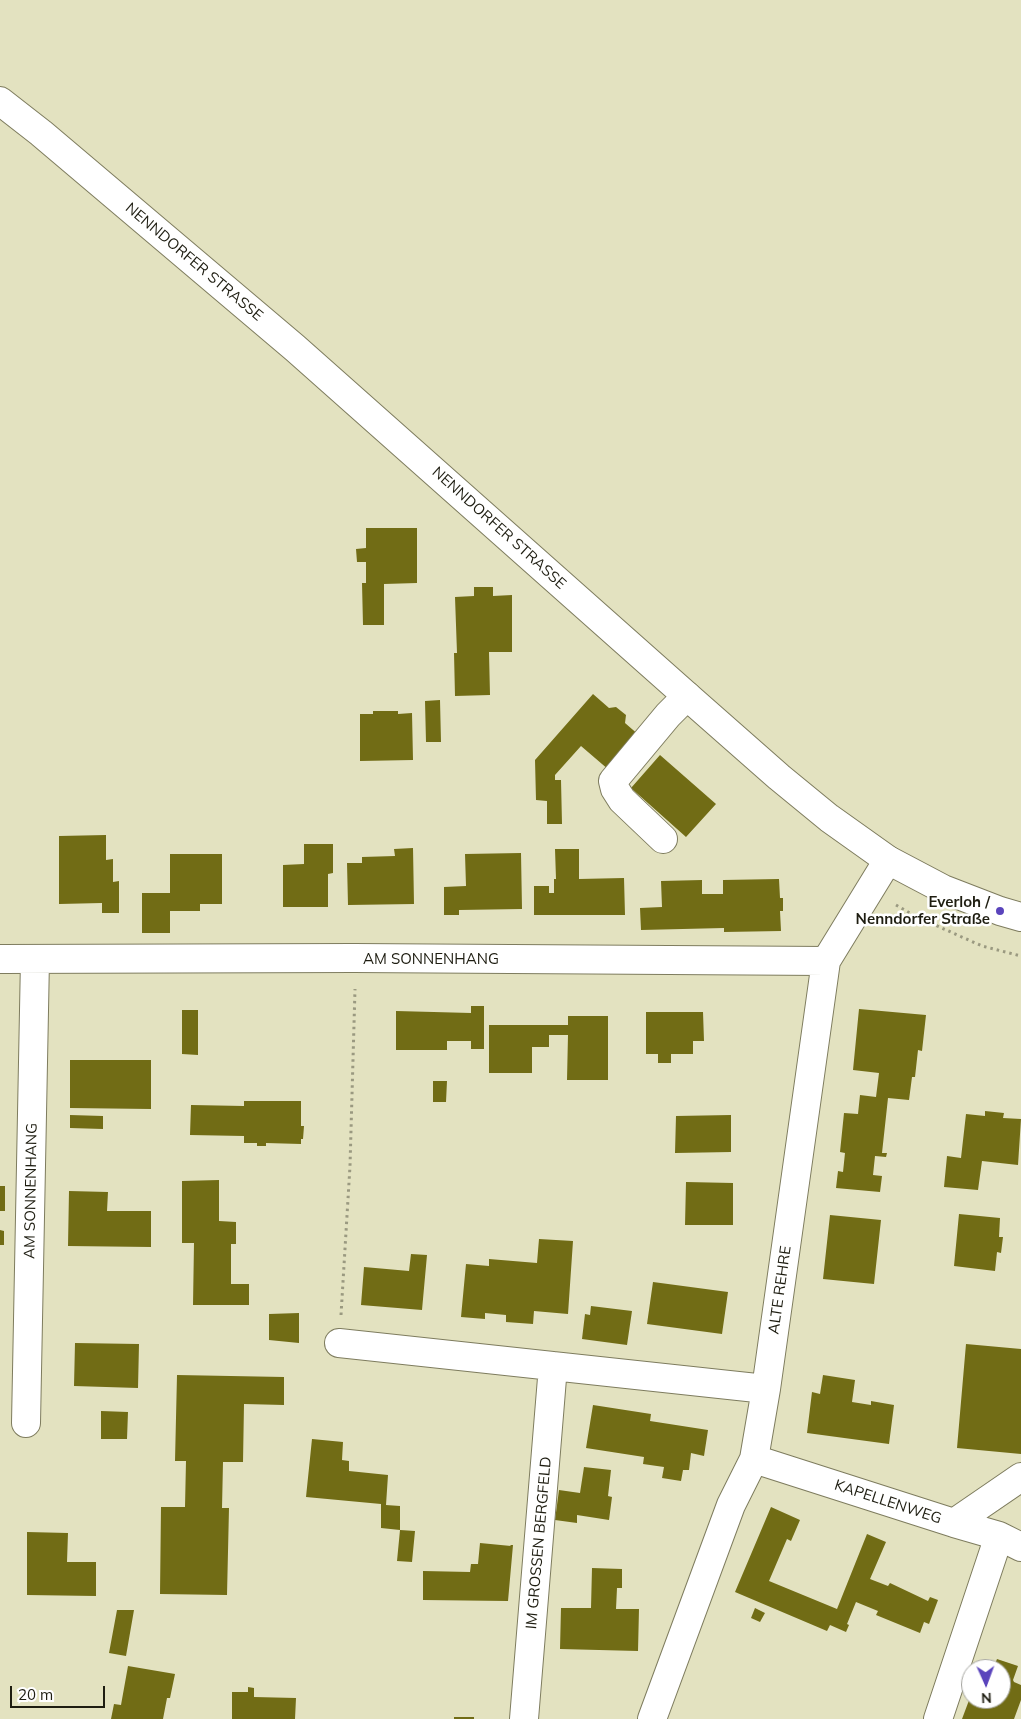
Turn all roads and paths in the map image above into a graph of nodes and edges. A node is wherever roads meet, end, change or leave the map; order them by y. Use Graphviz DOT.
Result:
graph roads {
  1 [pos="0,101"];
  2 [pos="687,696"];
  3 [pos="663,839"];
  4 [pos="888,860"];
  5 [pos="870,889"];
  6 [pos="1021,917"];
  7 [pos="1021,956"];
  8 [pos="354,958"];
  9 [pos="35,959"];
  10 [pos="0,960"];
  11 [pos="826,961"];
  12 [pos="339,1343"];
  13 [pos="553,1366"];
  14 [pos="766,1389"];
  15 [pos="26,1423"];
  16 [pos="754,1459"];
  17 [pos="1021,1477"];
  18 [pos="954,1523"];
  19 [pos="1010,1541"];
  20 [pos="524,1719"];
  21 [pos="652,1719"];
  22 [pos="938,1719"];
  1 -- 2 [label="street, NENNDORFER STRASSE"];
  2 -- 3 [label="street"];
  2 -- 4 [label="street, NENNDORFER STRASSE"];
  4 -- 5 [label="street, ALTE REHRE"];
  4 -- 6 [label="street, NENNDORFER STRASSE"];
  5 -- 7 [label="path"];
  5 -- 11 [label="street, ALTE REHRE"];
  8 -- 9 [label="street, AM SONNENHANG"];
  8 -- 11 [label="street, AM SONNENHANG"];
  8 -- 12 [label="path"];
  9 -- 10 [label="street, AM SONNENHANG"];
  9 -- 15 [label="street, AM SONNENHANG"];
  11 -- 14 [label="street, ALTE REHRE"];
  12 -- 13 [label="street"];
  13 -- 14 [label="street"];
  13 -- 20 [label="street, IM GROSSEN BERGFELD"];
  14 -- 16 [label="street, ALTE REHRE"];
  16 -- 18 [label="street, KAPELLENWEG"];
  16 -- 21 [label="street, ALTE REHRE"];
  17 -- 18 [label="street"];
  18 -- 19 [label="street, KAPELLENWEG"];
  19 -- 22 [label="street"];
}
